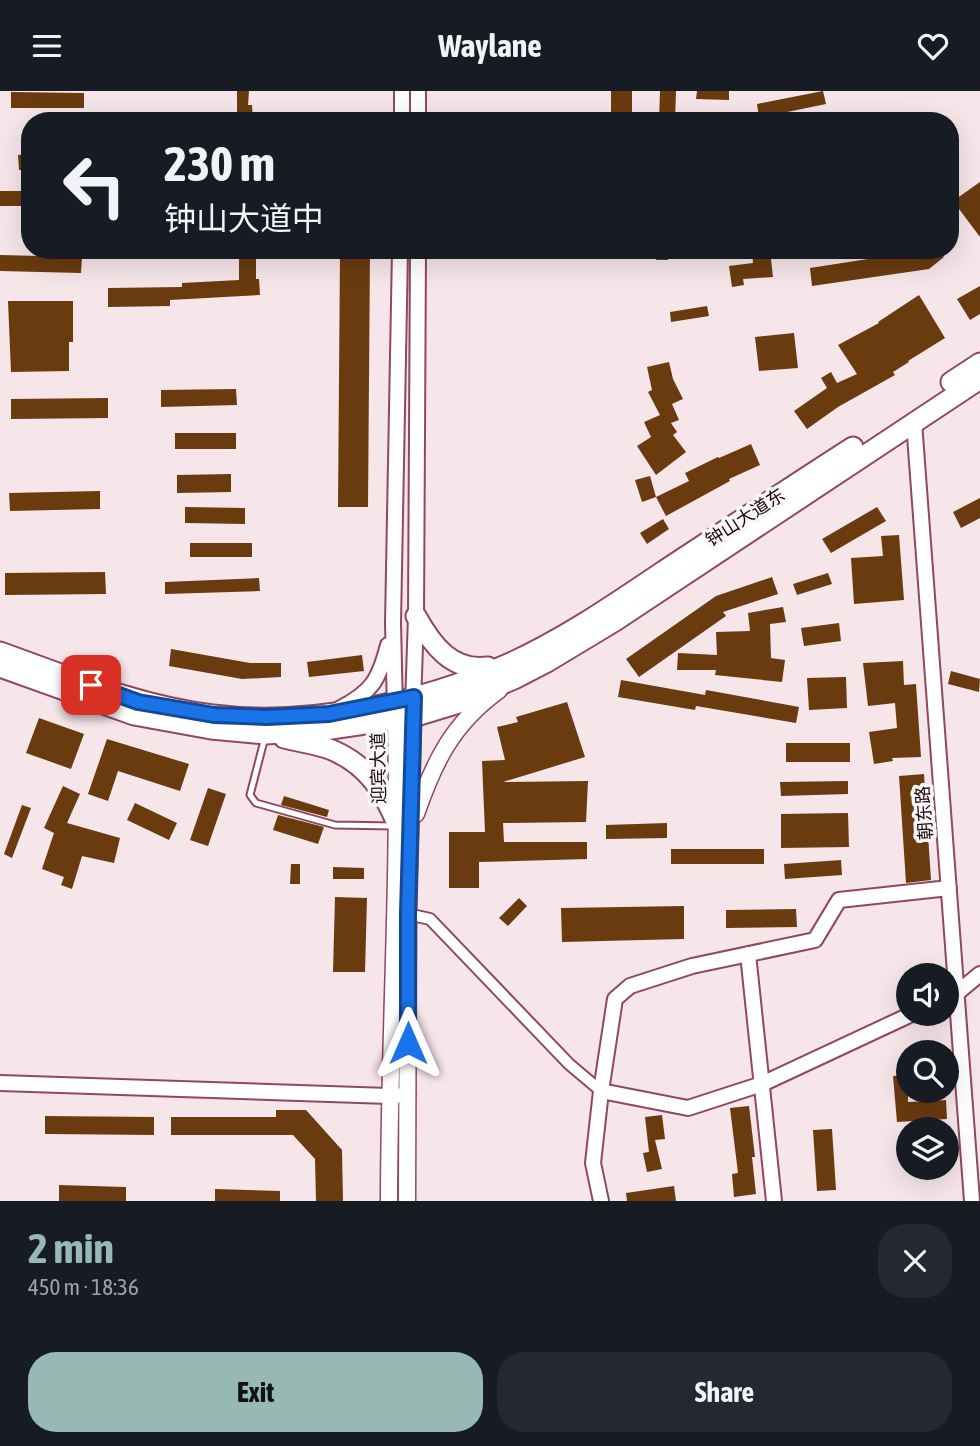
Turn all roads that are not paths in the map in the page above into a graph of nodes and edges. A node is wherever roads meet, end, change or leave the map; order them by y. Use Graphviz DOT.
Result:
graph roads {
  1 [pos="402,91"];
  2 [pos="418,91"];
  3 [pos="402,112"];
  4 [pos="418,112"];
  5 [pos="400,259"];
  6 [pos="418,259"];
  7 [pos="980,363"];
  8 [pos="980,379"];
  9 [pos="914,422"];
  10 [pos="416,616"];
  11 [pos="393,623"];
  12 [pos="0,652"];
  13 [pos="0,661"];
  14 [pos="0,667"];
  15 [pos="510,672"];
  16 [pos="0,674"];
  17 [pos="45,675"];
  18 [pos="404,709"];
  19 [pos="329,714"];
  20 [pos="266,734"];
  21 [pos="405,826"];
  22 [pos="949,888"];
  23 [pos="401,913"];
  24 [pos="748,954"];
  25 [pos="951,963"];
  26 [pos="980,974"];
  27 [pos="959,990"];
  28 [pos="896,1021"];
  29 [pos="955,1026"];
  30 [pos="0,1083"];
  31 [pos="762,1084"];
  32 [pos="601,1091"];
  33 [pos="408,1095"];
  34 [pos="389,1096"];
  35 [pos="389,1201"];
  36 [pos="407,1201"];
  37 [pos="601,1201"];
  38 [pos="774,1201"];
  39 [pos="972,1201"];
  1 -- 3 [label="street"];
  2 -- 4 [label="street"];
  5 -- 11 [label="street, 迎宾大道"];
  6 -- 10 [label="street, 迎宾大道"];
  7 -- 15 [label="highway, 钟山大道东"];
  8 -- 9 [label="highway, 钟山大道东"];
  9 -- 15 [label="highway, 钟山大道东"];
  9 -- 22 [label="street, 朝东路"];
  10 -- 15 [label="highway"];
  10 -- 18 [label="street, 迎宾大道"];
  11 -- 18 [label="street, 迎宾大道"];
  11 -- 19 [label="street"];
  12 -- 17 [label="highway"];
  13 -- 17 [label="street"];
  14 -- 17 [label="highway"];
  15 -- 18 [label="highway"];
  15 -- 21 [label="main road"];
  16 -- 17 [label="street"];
  17 -- 19 [label="highway"];
  17 -- 20 [label="highway"];
  18 -- 19 [label="highway"];
  18 -- 20 [label="highway"];
  18 -- 21 [label="main road, 迎宾大道"];
  20 -- 21 [label="highway"];
  20 -- 21 [label="lane"];
  21 -- 23 [label="main road, 迎宾大道"];
  22 -- 24 [label="street"];
  22 -- 25 [label="street, 朝东路"];
  23 -- 32 [label="street"];
  23 -- 33 [label="main road, 迎宾大道"];
  23 -- 34 [label="main road, 迎宾大道"];
  24 -- 31 [label="street"];
  24 -- 32 [label="street"];
  26 -- 27 [label="street"];
  28 -- 31 [label="street"];
  29 -- 39 [label="street, 朝东路"];
  30 -- 34 [label="street"];
  31 -- 32 [label="street"];
  31 -- 38 [label="street"];
  32 -- 37 [label="street"];
  33 -- 34 [label="street"];
  33 -- 36 [label="main road, 迎宾大道"];
  34 -- 35 [label="main road, 迎宾大道"];
}
